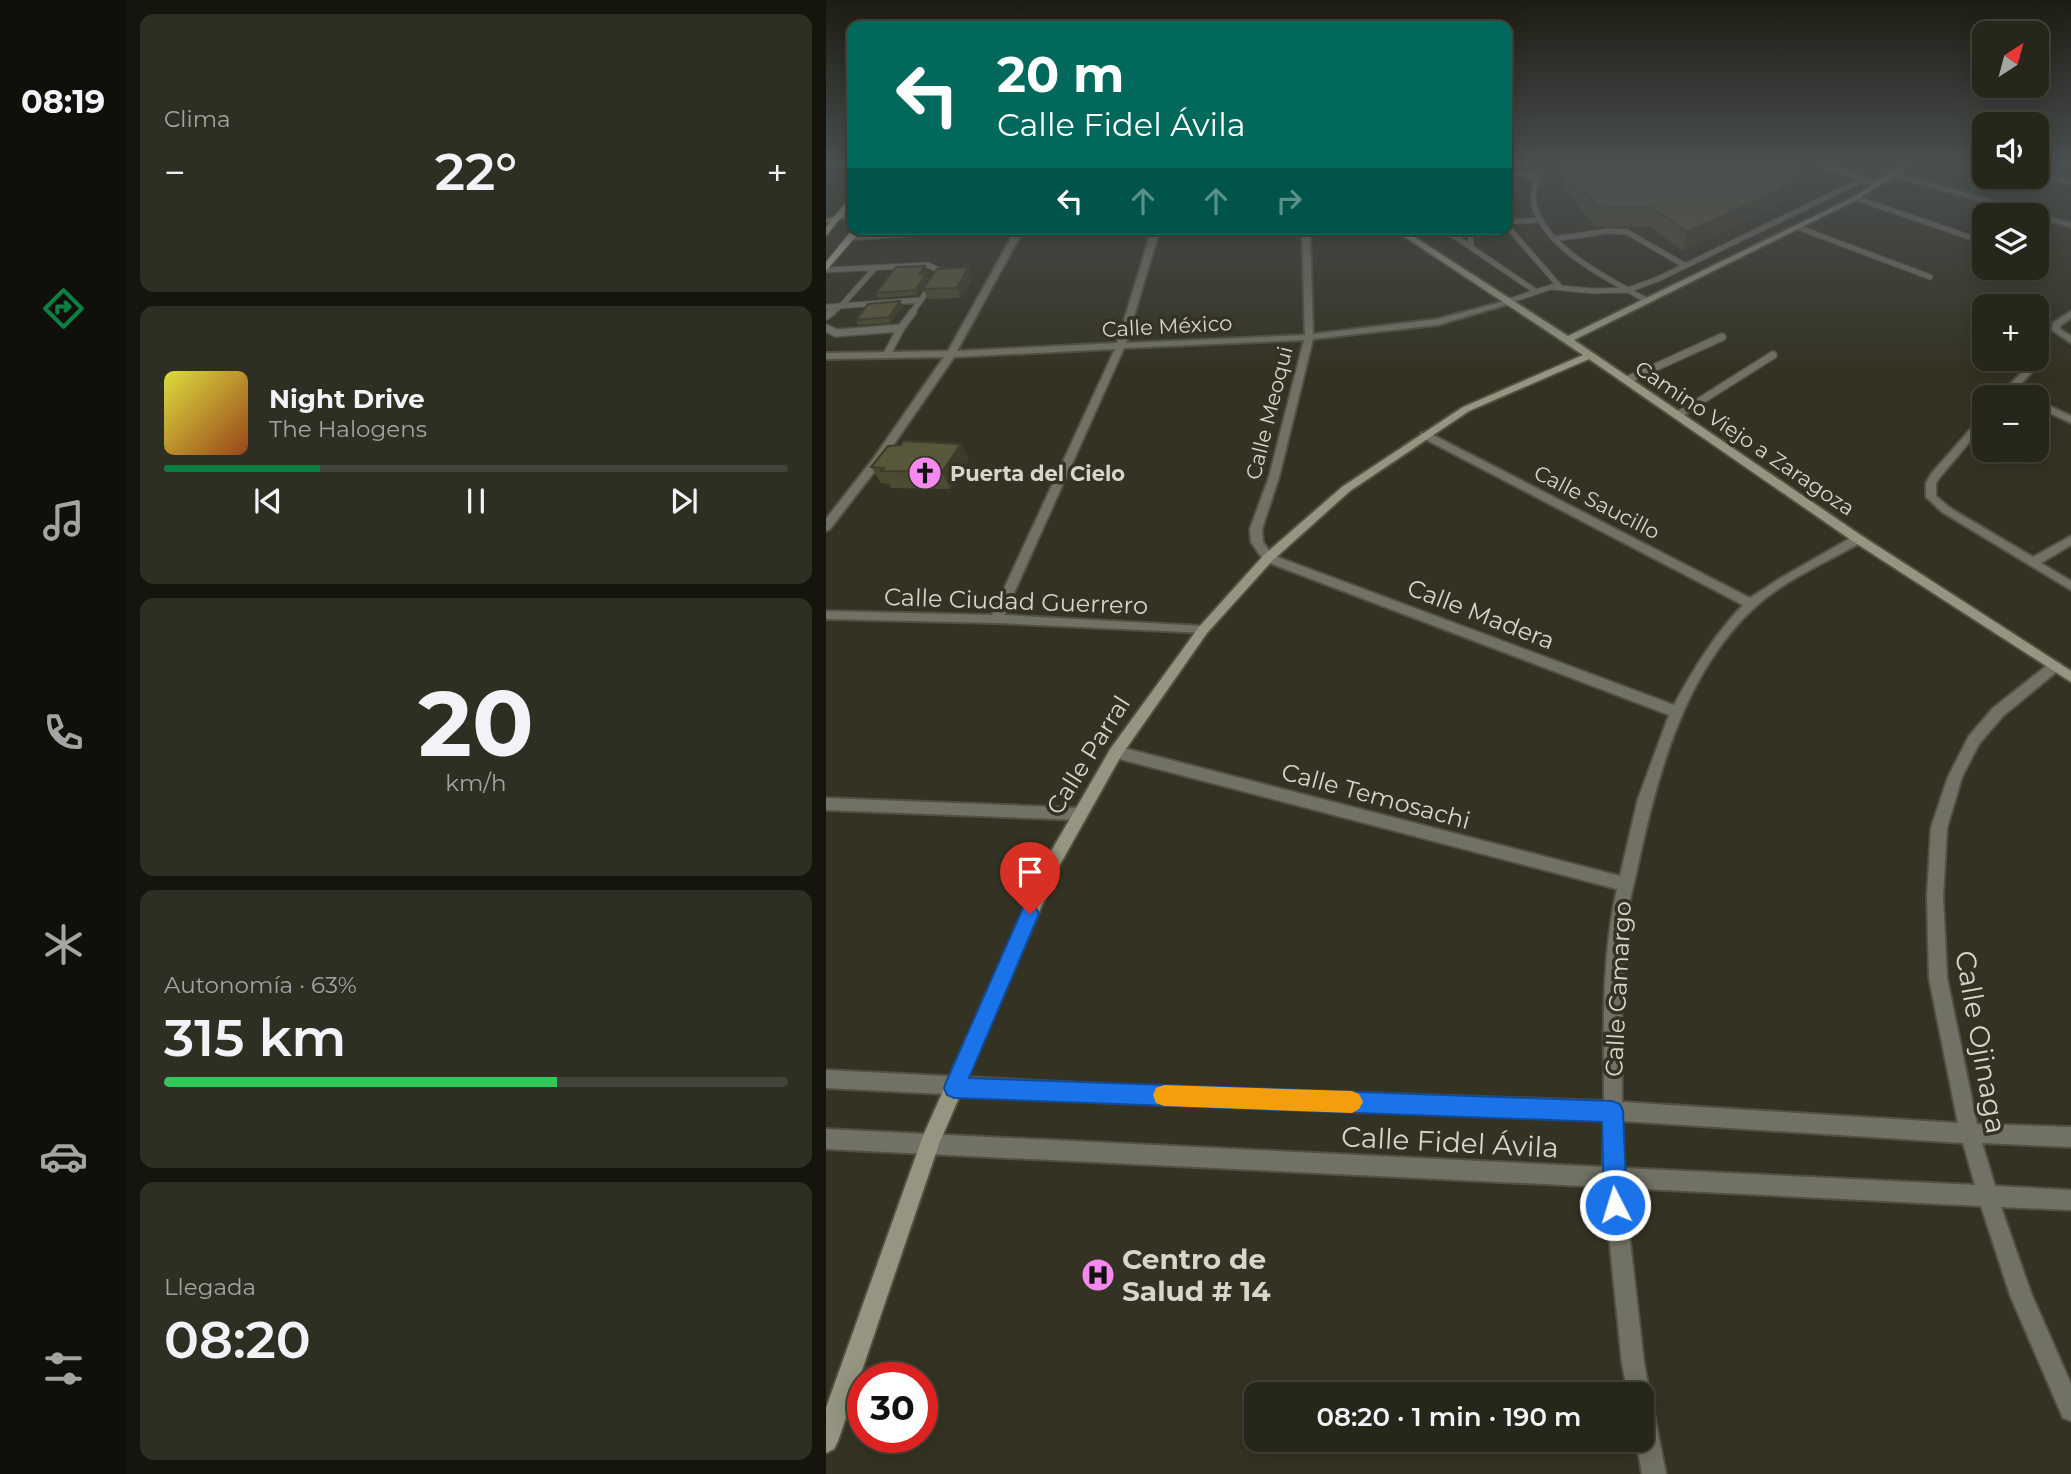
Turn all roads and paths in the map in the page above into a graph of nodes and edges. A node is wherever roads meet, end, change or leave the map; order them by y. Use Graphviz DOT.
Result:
graph roads {
  1 [pos="1515,234"];
  2 [pos="1550,234"];
  3 [pos="1589,234"];
  4 [pos="1630,234"];
  5 [pos="1749,234"];
  6 [pos="1783,234"];
  7 [pos="1815,234"];
  8 [pos="1960,234"];
  9 [pos="853,235"];
  10 [pos="1017,235"];
  11 [pos="1154,235"];
  12 [pos="1306,235"];
  13 [pos="1406,235"];
  14 [pos="1453,235"];
  15 [pos="1470,235"];
  16 [pos="1972,238"];
  17 [pos="1554,239"];
  18 [pos="1471,247"];
  19 [pos="1684,265"];
  20 [pos="875,268"];
  21 [pos="826,269"];
  22 [pos="1930,277"];
  23 [pos="1560,287"];
  24 [pos="1628,290"];
  25 [pos="1535,291"];
  26 [pos="921,300"];
  27 [pos="1647,301"];
  28 [pos="1506,302"];
  29 [pos="842,305"];
  30 [pos="826,307"];
  31 [pos="2071,314"];
  32 [pos="826,316"];
  33 [pos="826,328"];
  34 [pos="901,328"];
  35 [pos="1309,337"];
  36 [pos="1722,337"];
  37 [pos="1568,340"];
  38 [pos="2071,340"];
  39 [pos="1121,346"];
  40 [pos="951,354"];
  41 [pos="826,355"];
  42 [pos="887,355"];
  43 [pos="1590,355"];
  44 [pos="1773,355"];
  45 [pos="2028,371"];
  46 [pos="1627,380"];
  47 [pos="2015,385"];
  48 [pos="2049,409"];
  49 [pos="1678,415"];
  50 [pos="2071,420"];
  51 [pos="1972,433"];
  52 [pos="1425,435"];
  53 [pos="826,527"];
  54 [pos="1858,539"];
  55 [pos="2071,540"];
  56 [pos="1269,558"];
  57 [pos="2032,562"];
  58 [pos="2071,586"];
  59 [pos="1751,604"];
  60 [pos="826,615"];
  61 [pos="996,620"];
  62 [pos="1203,630"];
  63 [pos="2054,666"];
  64 [pos="2071,677"];
  65 [pos="1678,712"];
  66 [pos="1116,752"];
  67 [pos="826,804"];
  68 [pos="1079,814"];
  69 [pos="1624,884"];
  70 [pos="826,1079"];
  71 [pos="954,1088"];
  72 [pos="1612,1111"];
  73 [pos="1970,1135"];
  74 [pos="2071,1137"];
  75 [pos="826,1139"];
  76 [pos="930,1143"];
  77 [pos="1613,1178"];
  78 [pos="1987,1194"];
  79 [pos="2071,1200"];
  80 [pos="1637,1382"];
  81 [pos="2071,1410"];
  82 [pos="826,1441"];
  83 [pos="1650,1452"];
  84 [pos="1654,1474"];
  1 -- 23 [label="lane"];
  2 -- 17 [label="lane"];
  3 -- 17 [label="lane"];
  4 -- 19 [label="lane"];
  5 -- 19 [label="lane"];
  6 -- 27 [label="street"];
  7 -- 22 [label="lane"];
  8 -- 16 [label="lane"];
  9 -- 21 [label="main road"];
  10 -- 40 [label="street"];
  11 -- 39 [label="street"];
  12 -- 35 [label="street, Calle Meoqui"];
  13 -- 28 [label="street, Camino Viejo a Zaragoza"];
  14 -- 18 [label="lane"];
  15 -- 18 [label="lane"];
  17 -- 24 [label="lane"];
  18 -- 25 [label="lane"];
  19 -- 24 [label="lane"];
  20 -- 21 [label="lane"];
  20 -- 26 [label="lane"];
  20 -- 29 [label="lane"];
  23 -- 24 [label="lane"];
  23 -- 25 [label="lane"];
  24 -- 27 [label="lane"];
  25 -- 28 [label="lane"];
  26 -- 29 [label="lane"];
  26 -- 34 [label="lane"];
  27 -- 37 [label="street"];
  28 -- 35 [label="street, Calle México"];
  28 -- 37 [label="street, Camino Viejo a Zaragoza"];
  29 -- 30 [label="lane"];
  29 -- 32 [label="lane"];
  31 -- 38 [label="street"];
  33 -- 34 [label="lane"];
  34 -- 42 [label="lane"];
  35 -- 39 [label="street, Calle México"];
  35 -- 56 [label="street, Calle Meoqui"];
  36 -- 46 [label="lane"];
  37 -- 43 [label="street, Camino Viejo a Zaragoza"];
  39 -- 40 [label="street, Calle México"];
  39 -- 61 [label="street"];
  40 -- 42 [label="street, Calle México"];
  40 -- 53 [label="street"];
  41 -- 42 [label="street, Calle México"];
  43 -- 46 [label="street, Camino Viejo a Zaragoza"];
  43 -- 52 [label="street, Calle Parral"];
  44 -- 49 [label="lane"];
  45 -- 47 [label="street"];
  46 -- 49 [label="street, Camino Viejo a Zaragoza"];
  48 -- 50 [label="street"];
  49 -- 54 [label="street, Camino Viejo a Zaragoza"];
  51 -- 57 [label="street"];
  52 -- 56 [label="street, Calle Parral"];
  52 -- 59 [label="street, Calle Saucillo"];
  54 -- 59 [label="street, Calle Camargo"];
  54 -- 63 [label="street, Camino Viejo a Zaragoza"];
  55 -- 57 [label="street"];
  56 -- 62 [label="street, Calle Parral"];
  56 -- 65 [label="street, Calle Madera"];
  57 -- 58 [label="street"];
  59 -- 65 [label="street, Calle Camargo"];
  60 -- 61 [label="street, Calle Ciudad Guerrero"];
  61 -- 62 [label="street, Calle Ciudad Guerrero"];
  62 -- 66 [label="street, Calle Parral"];
  63 -- 64 [label="street, Camino Viejo a Zaragoza"];
  63 -- 73 [label="street, Calle Ojinaga"];
  65 -- 69 [label="street, Calle Camargo"];
  66 -- 68 [label="street, Calle Parral"];
  66 -- 69 [label="street, Calle Temosachi"];
  67 -- 68 [label="street"];
  68 -- 71 [label="street, Calle Parral"];
  69 -- 72 [label="street, Calle Camargo"];
  70 -- 71 [label="street, Calle Fidel Ávila"];
  71 -- 72 [label="street, Calle Fidel Ávila"];
  71 -- 76 [label="street, Calle Parral"];
  72 -- 73 [label="street, Calle Fidel Ávila"];
  72 -- 77 [label="street, Calle Camargo"];
  73 -- 74 [label="street, Calle Fidel Ávila"];
  73 -- 78 [label="street, Calle Ojinaga"];
  75 -- 76 [label="street, Calle Fidel Ávila"];
  76 -- 77 [label="street, Calle Fidel Ávila"];
  76 -- 82 [label="street, Calle Parral"];
  77 -- 78 [label="street, Calle Fidel Ávila"];
  77 -- 80 [label="street"];
  78 -- 79 [label="street, Calle Fidel Ávila"];
  78 -- 81 [label="street, Calle Ojinaga"];
  83 -- 84 [label="street"];
}
